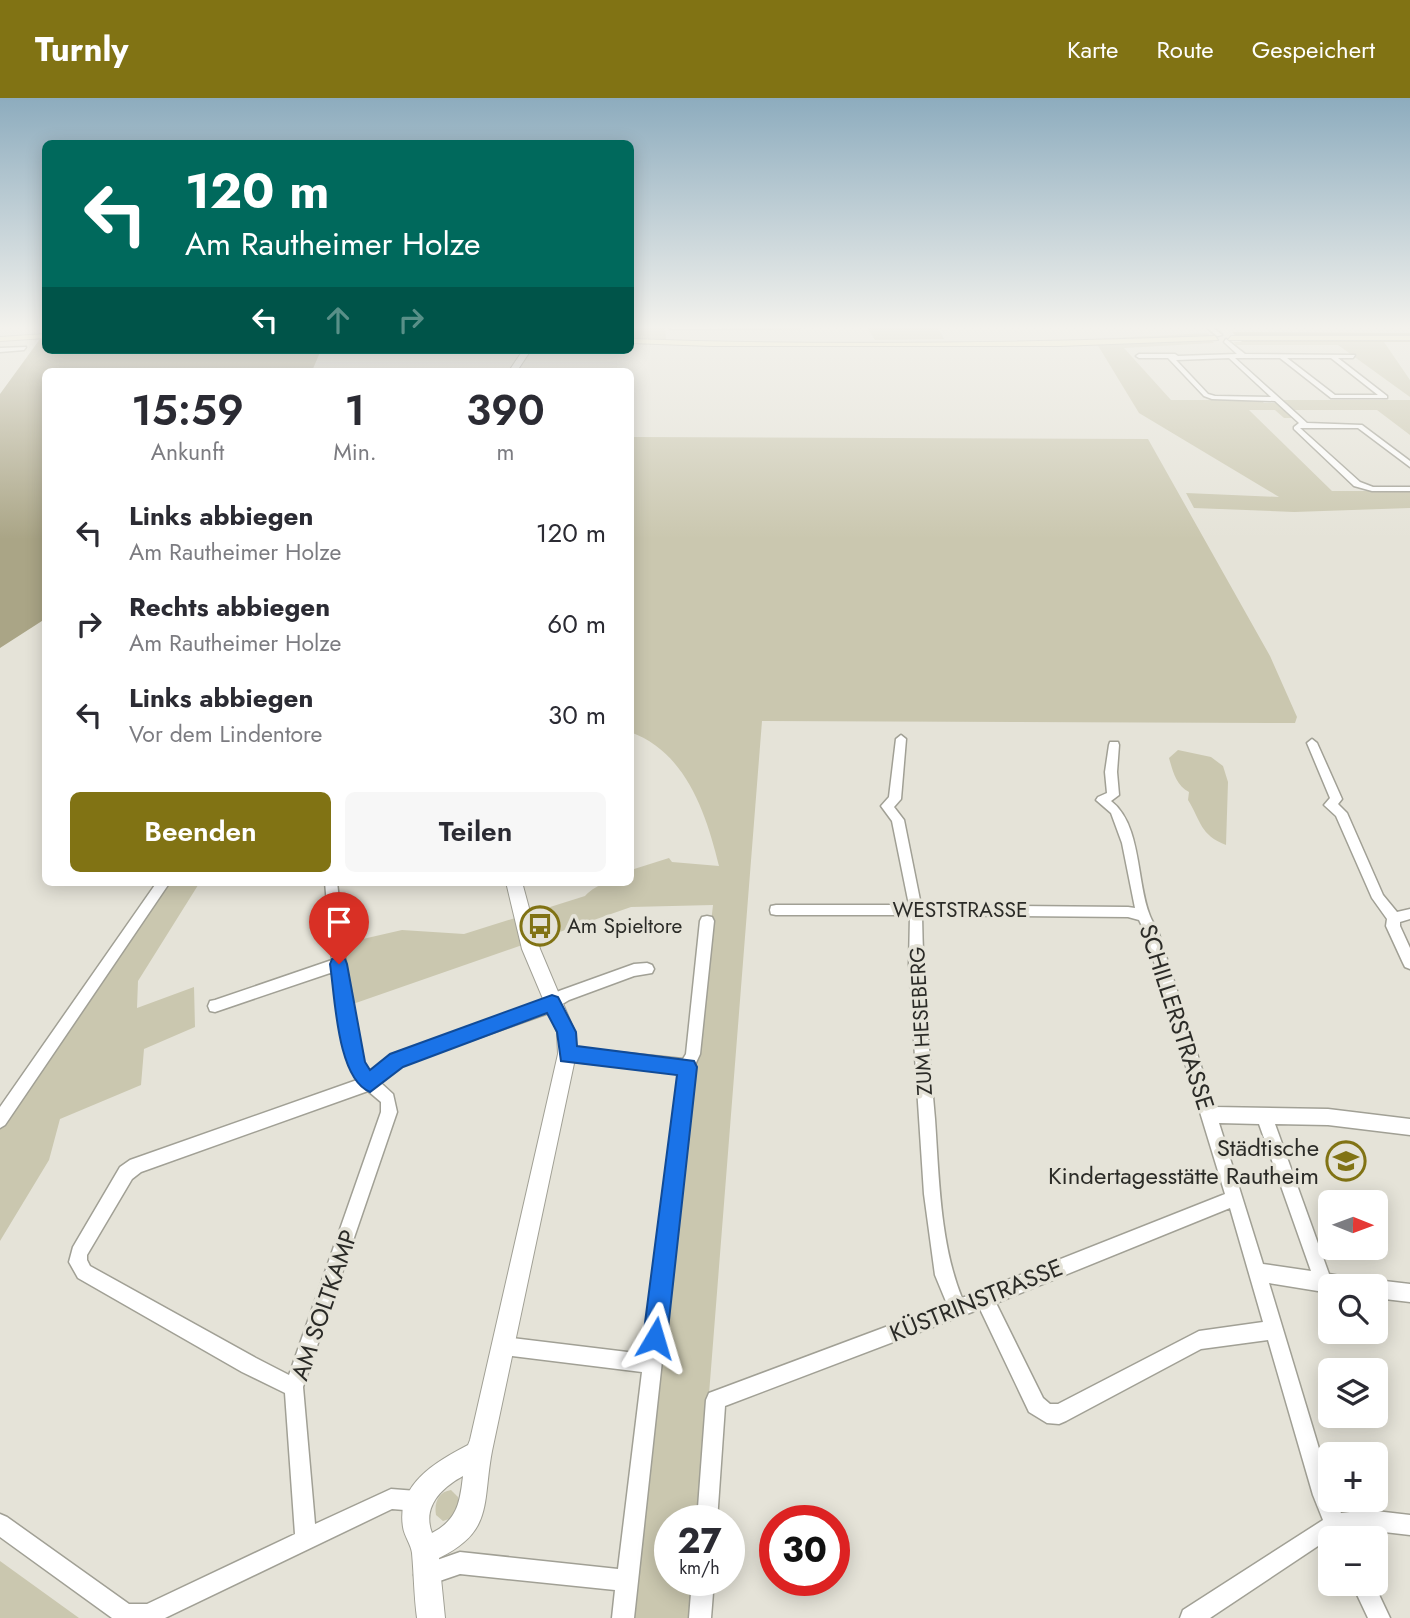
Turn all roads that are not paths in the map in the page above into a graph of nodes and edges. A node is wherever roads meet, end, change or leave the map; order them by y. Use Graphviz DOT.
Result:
graph roads {
  1 [pos="1211,397"];
  2 [pos="1333,397"];
  3 [pos="1385,397"];
  4 [pos="1276,398"];
  5 [pos="1305,425"];
  6 [pos="1410,465"];
  7 [pos="1410,489"];
  8 [pos="901,739"];
  9 [pos="1312,743"];
  10 [pos="1114,746"];
  11 [pos="161,886"];
  12 [pos="334,886"];
  13 [pos="516,890"];
  14 [pos="776,910"];
  15 [pos="916,910"];
  16 [pos="1410,914"];
  17 [pos="1143,916"];
  18 [pos="1394,918"];
  19 [pos="708,921"];
  20 [pos="1410,962"];
  21 [pos="339,964"];
  22 [pos="647,969"];
  23 [pos="552,1003"];
  24 [pos="215,1006"];
  25 [pos="568,1055"];
  26 [pos="687,1067"];
  27 [pos="370,1083"];
  28 [pos="1209,1115"];
  29 [pos="1264,1115"];
  30 [pos="0,1120"];
  31 [pos="1410,1127"];
  32 [pos="1235,1198"];
  33 [pos="1256,1272"];
  34 [pos="1321,1274"];
  35 [pos="1318,1282"];
  36 [pos="1388,1290"];
  37 [pos="1410,1293"];
  38 [pos="984,1298"];
  39 [pos="958,1309"];
  40 [pos="1272,1329"];
  41 [pos="504,1346"];
  42 [pos="652,1364"];
  43 [pos="294,1387"];
  44 [pos="476,1455"];
  45 [pos="417,1501"];
  46 [pos="708,1505"];
  47 [pos="0,1524"];
  48 [pos="1410,1525"];
  49 [pos="1337,1526"];
  50 [pos="1352,1526"];
  51 [pos="306,1540"];
  52 [pos="1318,1543"];
  53 [pos="425,1563"];
  54 [pos="627,1581"];
  55 [pos="702,1596"];
  56 [pos="1369,1596"];
  57 [pos="431,1618"];
  58 [pos="623,1618"];
  59 [pos="700,1618"];
  60 [pos="1191,1618"];
  61 [pos="1379,1618"];
  1 -- 4 [label="street"];
  2 -- 3 [label="street"];
  4 -- 5 [label="street"];
  5 -- 6 [label="street"];
  5 -- 7 [label="street"];
  8 -- 15 [label="street, ZUM HESEBERG"];
  9 -- 18 [label="street"];
  10 -- 17 [label="street, SCHILLERSTRASSE"];
  11 -- 30 [label="street"];
  12 -- 21 [label="street, AM SOLTKAMP"];
  13 -- 23 [label="street"];
  14 -- 15 [label="street, WESTSTRASSE"];
  15 -- 17 [label="street, WESTSTRASSE"];
  15 -- 39 [label="street, ZUM HESEBERG"];
  16 -- 18 [label="street"];
  17 -- 28 [label="street, SCHILLERSTRASSE"];
  18 -- 20 [label="street"];
  19 -- 26 [label="street"];
  21 -- 24 [label="street"];
  21 -- 27 [label="street, AM SOLTKAMP"];
  22 -- 23 [label="street"];
  23 -- 25 [label="street"];
  23 -- 27 [label="street"];
  25 -- 26 [label="street"];
  25 -- 41 [label="street"];
  26 -- 42 [label="street"];
  27 -- 43 [label="street, AM SOLTKAMP"];
  27 -- 43 [label="street"];
  28 -- 29 [label="street"];
  28 -- 32 [label="street, SCHILLERSTRASSE"];
  29 -- 31 [label="street"];
  29 -- 34 [label="street"];
  32 -- 33 [label="street, SCHILLERSTRASSE"];
  32 -- 38 [label="street, KÜSTRINSTRASSE"];
  33 -- 35 [label="street"];
  33 -- 40 [label="street, SCHILLERSTRASSE"];
  36 -- 37 [label="street"];
  38 -- 39 [label="street, KÜSTRINSTRASSE"];
  38 -- 40 [label="street"];
  39 -- 46 [label="street, KÜSTRINSTRASSE"];
  40 -- 49 [label="street, SCHILLERSTRASSE"];
  41 -- 42 [label="street"];
  41 -- 44 [label="street"];
  42 -- 54 [label="street"];
  43 -- 51 [label="street, AM SOLTKAMP"];
  44 -- 45 [label="street"];
  44 -- 53 [label="street"];
  45 -- 51 [label="street"];
  45 -- 53 [label="street"];
  47 -- 51 [label="street"];
  48 -- 50 [label="street"];
  52 -- 60 [label="street"];
  53 -- 54 [label="street"];
  53 -- 57 [label="street"];
  54 -- 58 [label="street"];
  55 -- 59 [label="street"];
  56 -- 61 [label="street"];
}
